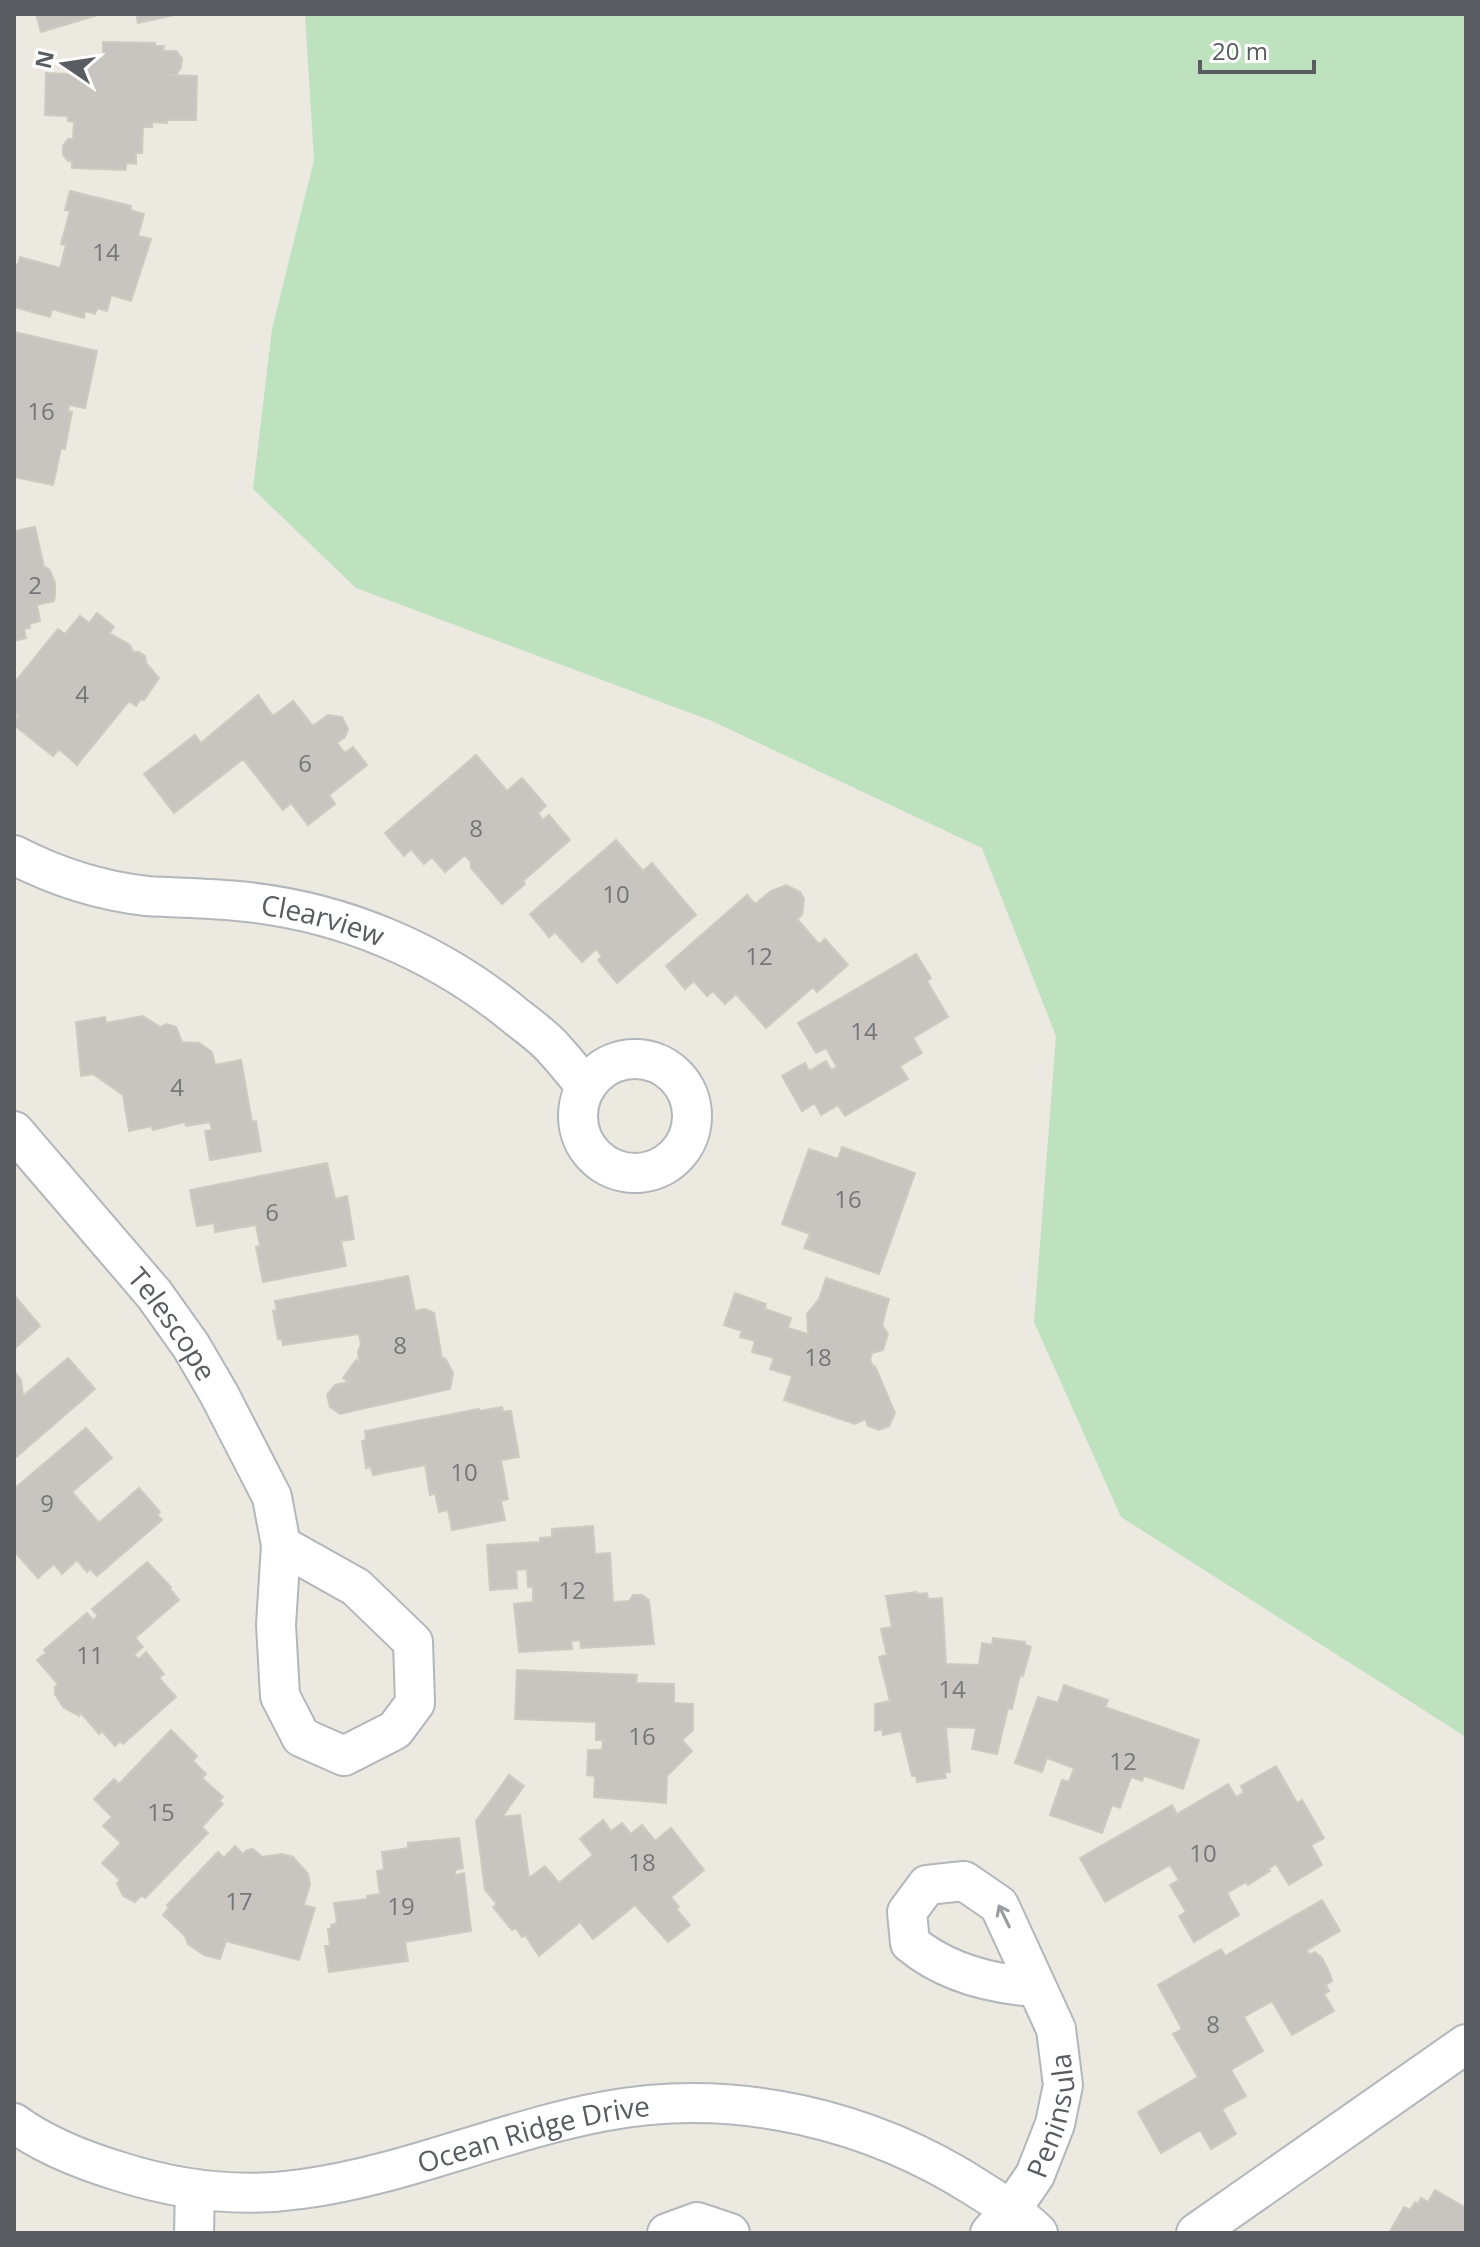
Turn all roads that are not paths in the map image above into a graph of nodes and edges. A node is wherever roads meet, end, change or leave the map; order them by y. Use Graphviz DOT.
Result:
graph roads {
  1 [pos="14,855"];
  2 [pos="586,1087"];
  3 [pos="14,1131"];
  4 [pos="281,1545"];
  5 [pos="1036,1987"];
  6 [pos="1466,2044"];
  7 [pos="14,2123"];
  8 [pos="195,2189"];
  9 [pos="1013,2225"];
  10 [pos="194,2233"];
  11 [pos="667,2233"];
  12 [pos="730,2233"];
  13 [pos="1196,2233"];
  1 -- 2 [label="street, Clearview"];
  3 -- 4 [label="street, Telescope"];
  4 -- 4 [label="street, Telescope"];
  5 -- 9 [label="street, Peninsula"];
  6 -- 13 [label="street"];
  7 -- 8 [label="street, Ocean Ridge Drive"];
  8 -- 9 [label="street, Ocean Ridge Drive"];
  8 -- 10 [label="street"];
  11 -- 12 [label="street"];
}
